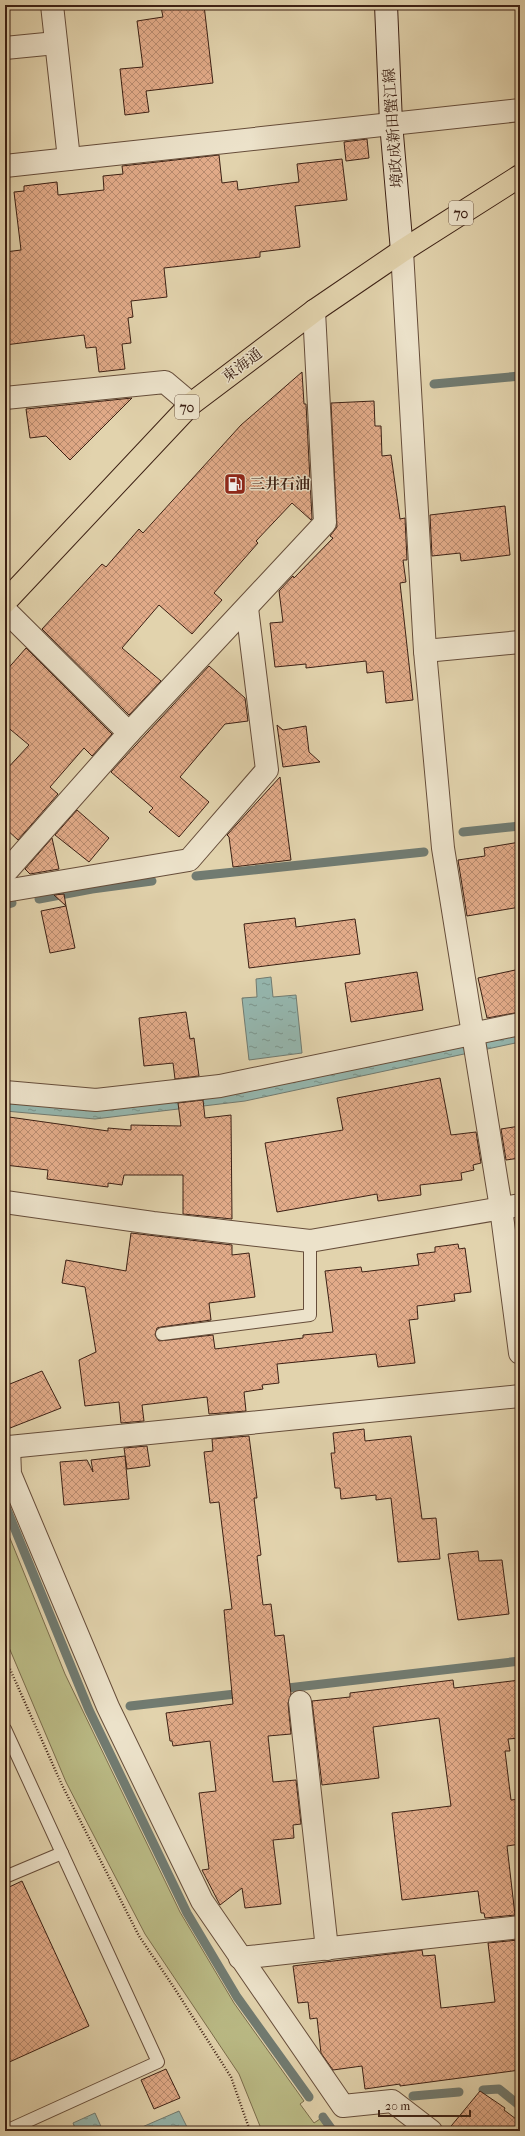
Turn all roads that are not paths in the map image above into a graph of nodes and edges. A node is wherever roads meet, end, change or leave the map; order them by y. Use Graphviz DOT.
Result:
graph roads {
  1 [pos="52,5"];
  2 [pos="386,5"];
  3 [pos="56,43"];
  4 [pos="5,48"];
  5 [pos="520,110"];
  6 [pos="391,123"];
  7 [pos="69,159"];
  8 [pos="5,166"];
  9 [pos="520,176"];
  10 [pos="402,251"];
  11 [pos="314,311"];
  12 [pos="5,398"];
  13 [pos="191,404"];
  14 [pos="5,602"];
  15 [pos="246,608"];
  16 [pos="5,610"];
  17 [pos="520,642"];
  18 [pos="425,651"];
  19 [pos="129,733"];
  20 [pos="5,873"];
  21 [pos="5,891"];
  22 [pos="520,1024"];
  23 [pos="473,1034"];
  24 [pos="5,1092"];
  25 [pos="5,1202"];
  26 [pos="510,1206"];
  27 [pos="310,1241"];
  28 [pos="162,1334"];
  29 [pos="520,1353"];
  30 [pos="520,1396"];
  31 [pos="7,1447"];
  32 [pos="300,1702"];
  33 [pos="5,1729"];
  34 [pos="62,1853"];
  35 [pos="5,1877"];
  36 [pos="520,1927"];
  37 [pos="327,1949"];
  38 [pos="240,1958"];
  39 [pos="6,2131"];
  40 [pos="431,2131"];
  1 -- 3 [label="street"];
  2 -- 6 [label="street, 境政成新田蟹江線"];
  3 -- 4 [label="street"];
  3 -- 7 [label="street"];
  5 -- 6 [label="street"];
  6 -- 7 [label="street"];
  6 -- 10 [label="street, 境政成新田蟹江線"];
  7 -- 8 [label="street"];
  9 -- 10 [label="main road, 東海通 / 70"];
  10 -- 11 [label="main road, 東海通 / 70"];
  10 -- 18 [label="street, 境政成新田蟹江線"];
  11 -- 13 [label="main road, 東海通 / 70"];
  11 -- 15 [label="street"];
  12 -- 13 [label="street"];
  13 -- 14 [label="main road, 東海通 / 70"];
  15 -- 19 [label="street"];
  15 -- 21 [label="street"];
  16 -- 19 [label="street"];
  17 -- 18 [label="street"];
  18 -- 23 [label="street, 境政成新田蟹江線"];
  19 -- 20 [label="street"];
  22 -- 23 [label="street"];
  23 -- 24 [label="street"];
  23 -- 26 [label="street, 境政成新田蟹江線"];
  25 -- 27 [label="street"];
  26 -- 27 [label="street"];
  26 -- 29 [label="street, 境政成新田蟹江線"];
  27 -- 28 [label="lane"];
  30 -- 31 [label="street"];
  31 -- 38 [label="street"];
  32 -- 37 [label="street"];
  33 -- 34 [label="lane"];
  34 -- 35 [label="lane"];
  34 -- 39 [label="lane"];
  36 -- 37 [label="street"];
  37 -- 38 [label="street"];
  38 -- 40 [label="street"];
}
